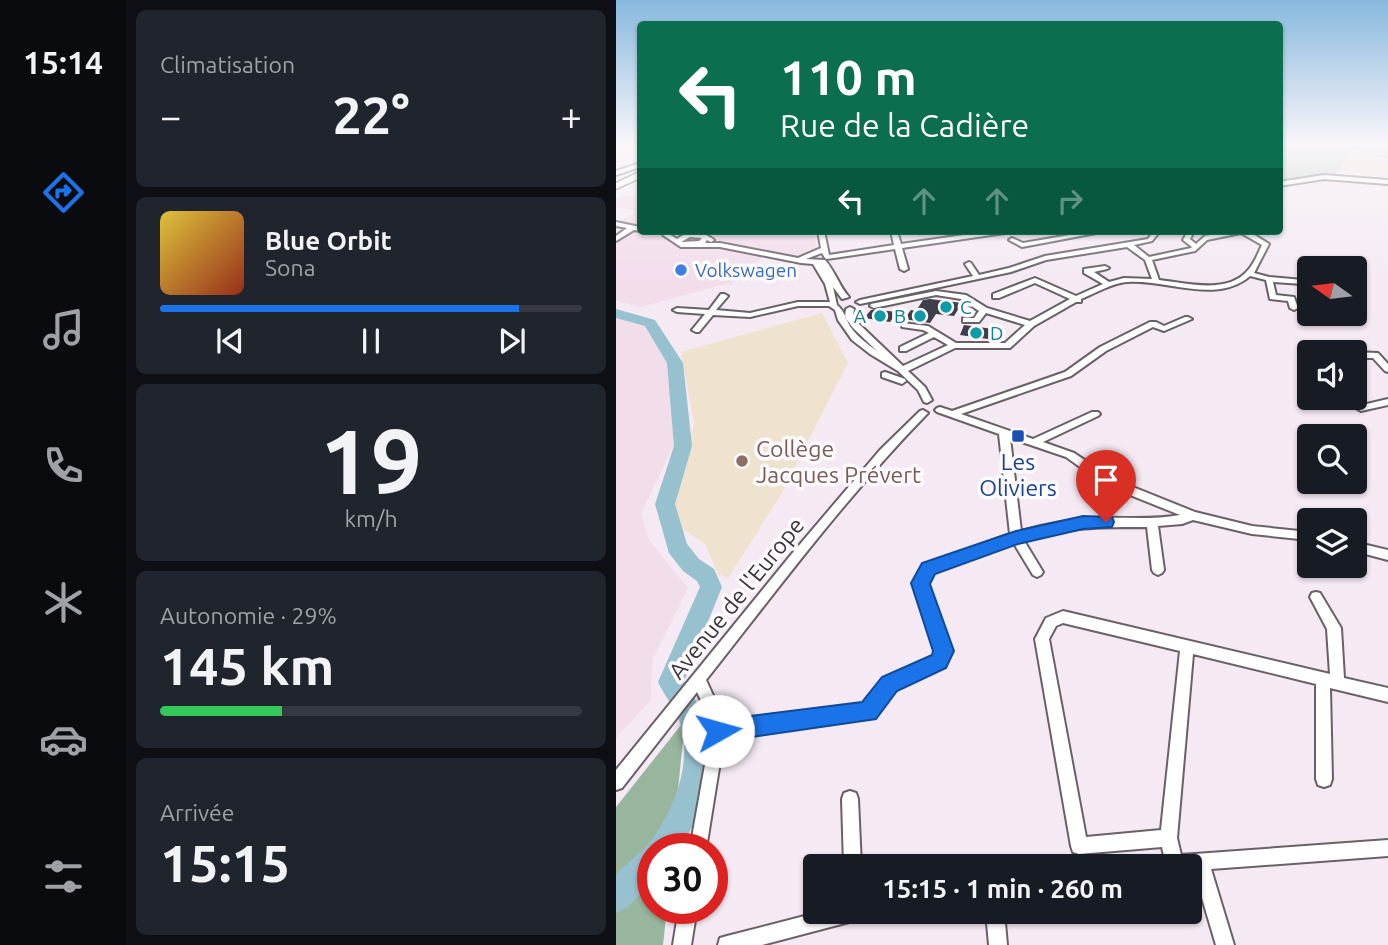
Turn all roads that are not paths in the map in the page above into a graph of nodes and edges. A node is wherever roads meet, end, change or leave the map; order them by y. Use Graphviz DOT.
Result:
graph roads {
  1 [pos="616,224"];
  2 [pos="636,228"];
  3 [pos="665,235"];
  4 [pos="687,235"];
  5 [pos="702,235"];
  6 [pos="821,235"];
  7 [pos="895,235"];
  8 [pos="930,235"];
  9 [pos="976,235"];
  10 [pos="1086,235"];
  11 [pos="1154,235"];
  12 [pos="1189,235"];
  13 [pos="1220,235"];
  14 [pos="1249,235"];
  15 [pos="1081,236"];
  16 [pos="706,237"];
  17 [pos="616,239"];
  18 [pos="1012,240"];
  19 [pos="932,241"];
  20 [pos="678,242"];
  21 [pos="693,245"];
  22 [pos="720,245"];
  23 [pos="1129,245"];
  24 [pos="897,246"];
  25 [pos="1196,247"];
  26 [pos="1094,250"];
  27 [pos="819,257"];
  28 [pos="1148,259"];
  29 [pos="969,264"];
  30 [pos="1105,268"];
  31 [pos="904,269"];
  32 [pos="1075,271"];
  33 [pos="1087,271"];
  34 [pos="1250,274"];
  35 [pos="976,277"];
  36 [pos="1269,279"];
  37 [pos="1156,281"];
  38 [pos="1297,281"];
  39 [pos="1109,285"];
  40 [pos="724,296"];
  41 [pos="996,296"];
  42 [pos="845,297"];
  43 [pos="1078,300"];
  44 [pos="860,302"];
  45 [pos="835,305"];
  46 [pos="874,306"];
  47 [pos="1294,308"];
  48 [pos="850,309"];
  49 [pos="677,310"];
  50 [pos="984,310"];
  51 [pos="713,312"];
  52 [pos="1188,319"];
  53 [pos="966,320"];
  54 [pos="1031,324"];
  55 [pos="905,325"];
  56 [pos="696,330"];
  57 [pos="934,334"];
  58 [pos="954,345"];
  59 [pos="903,349"];
  60 [pos="1367,355"];
  61 [pos="892,364"];
  62 [pos="1388,369"];
  63 [pos="904,378"];
  64 [pos="927,400"];
  65 [pos="1388,402"];
  66 [pos="1367,407"];
  67 [pos="940,410"];
  68 [pos="923,413"];
  69 [pos="955,413"];
  70 [pos="1095,414"];
  71 [pos="1004,431"];
  72 [pos="1034,442"];
  73 [pos="1163,504"];
  74 [pos="1193,516"];
  75 [pos="1152,521"];
  76 [pos="1297,535"];
  77 [pos="1016,537"];
  78 [pos="1367,549"];
  79 [pos="1388,555"];
  80 [pos="1158,570"];
  81 [pos="1037,572"];
  82 [pos="1315,597"];
  83 [pos="1187,647"];
  84 [pos="1330,681"];
  85 [pos="696,685"];
  86 [pos="1388,695"];
  87 [pos="718,731"];
  88 [pos="1324,779"];
  89 [pos="616,782"];
  90 [pos="850,799"];
  91 [pos="701,833"];
  92 [pos="1169,838"];
  93 [pos="1388,848"];
  94 [pos="852,854"];
  95 [pos="1172,854"];
  96 [pos="1202,861"];
  97 [pos="1202,868"];
  98 [pos="685,924"];
  99 [pos="807,924"];
  100 [pos="996,924"];
  101 [pos="682,945"];
  102 [pos="727,945"];
  103 [pos="998,945"];
  104 [pos="1225,945"];
  1 -- 2 [label="street"];
  2 -- 17 [label="street"];
  3 -- 20 [label="street"];
  4 -- 20 [label="street"];
  5 -- 16 [label="street"];
  6 -- 27 [label="street"];
  7 -- 24 [label="street"];
  8 -- 19 [label="street"];
  9 -- 19 [label="street"];
  10 -- 15 [label="street"];
  11 -- 23 [label="street"];
  12 -- 25 [label="street"];
  13 -- 25 [label="street"];
  14 -- 34 [label="street"];
  15 -- 18 [label="street"];
  15 -- 26 [label="street"];
  16 -- 21 [label="street"];
  16 -- 22 [label="street"];
  19 -- 24 [label="street"];
  20 -- 21 [label="street"];
  21 -- 22 [label="street"];
  22 -- 27 [label="street"];
  23 -- 26 [label="street"];
  23 -- 28 [label="street"];
  24 -- 27 [label="street"];
  24 -- 31 [label="street"];
  25 -- 28 [label="street"];
  26 -- 35 [label="street"];
  27 -- 42 [label="street"];
  27 -- 45 [label="street"];
  28 -- 37 [label="street"];
  29 -- 35 [label="street"];
  30 -- 33 [label="street"];
  32 -- 33 [label="street"];
  33 -- 39 [label="street"];
  34 -- 36 [label="street"];
  34 -- 37 [label="street"];
  35 -- 44 [label="street"];
  36 -- 38 [label="street"];
  36 -- 47 [label="street"];
  37 -- 39 [label="street"];
  39 -- 43 [label="street"];
  40 -- 51 [label="street"];
  41 -- 43 [label="street"];
  42 -- 44 [label="street"];
  42 -- 45 [label="street"];
  43 -- 54 [label="street"];
  44 -- 48 [label="street"];
  45 -- 48 [label="street"];
  45 -- 51 [label="street"];
  45 -- 61 [label="street"];
  46 -- 50 [label="street"];
  48 -- 63 [label="street"];
  49 -- 51 [label="street"];
  50 -- 53 [label="street"];
  50 -- 54 [label="street"];
  51 -- 56 [label="street"];
  52 -- 69 [label="street"];
  54 -- 58 [label="street"];
  55 -- 57 [label="street"];
  57 -- 58 [label="street"];
  57 -- 59 [label="street"];
  58 -- 63 [label="street"];
  60 -- 62 [label="street"];
  61 -- 63 [label="street"];
  61 -- 63 [label="street"];
  63 -- 64 [label="street"];
  64 -- 67 [label="street"];
  64 -- 68 [label="street"];
  65 -- 66 [label="street"];
  67 -- 68 [label="street"];
  67 -- 69 [label="street"];
  68 -- 85 [label="street, Avenue de l'Europe"];
  69 -- 71 [label="street"];
  70 -- 72 [label="street"];
  71 -- 72 [label="street"];
  71 -- 77 [label="street"];
  72 -- 73 [label="street"];
  73 -- 74 [label="street"];
  73 -- 75 [label="street"];
  74 -- 75 [label="street"];
  74 -- 76 [label="street"];
  75 -- 77 [label="street"];
  75 -- 80 [label="street"];
  77 -- 81 [label="street"];
  77 -- 87 [label="street"];
  78 -- 79 [label="street"];
  82 -- 84 [label="street"];
  83 -- 84 [label="street"];
  83 -- 92 [label="street"];
  83 -- 92 [label="street"];
  84 -- 86 [label="street"];
  84 -- 88 [label="street"];
  85 -- 87 [label="street"];
  85 -- 89 [label="street, Avenue de l'Europe"];
  87 -- 91 [label="street"];
  90 -- 94 [label="street"];
  92 -- 95 [label="street"];
  93 -- 96 [label="street"];
  97 -- 104 [label="street"];
  98 -- 101 [label="street"];
  99 -- 102 [label="street"];
  100 -- 103 [label="street"];
}
